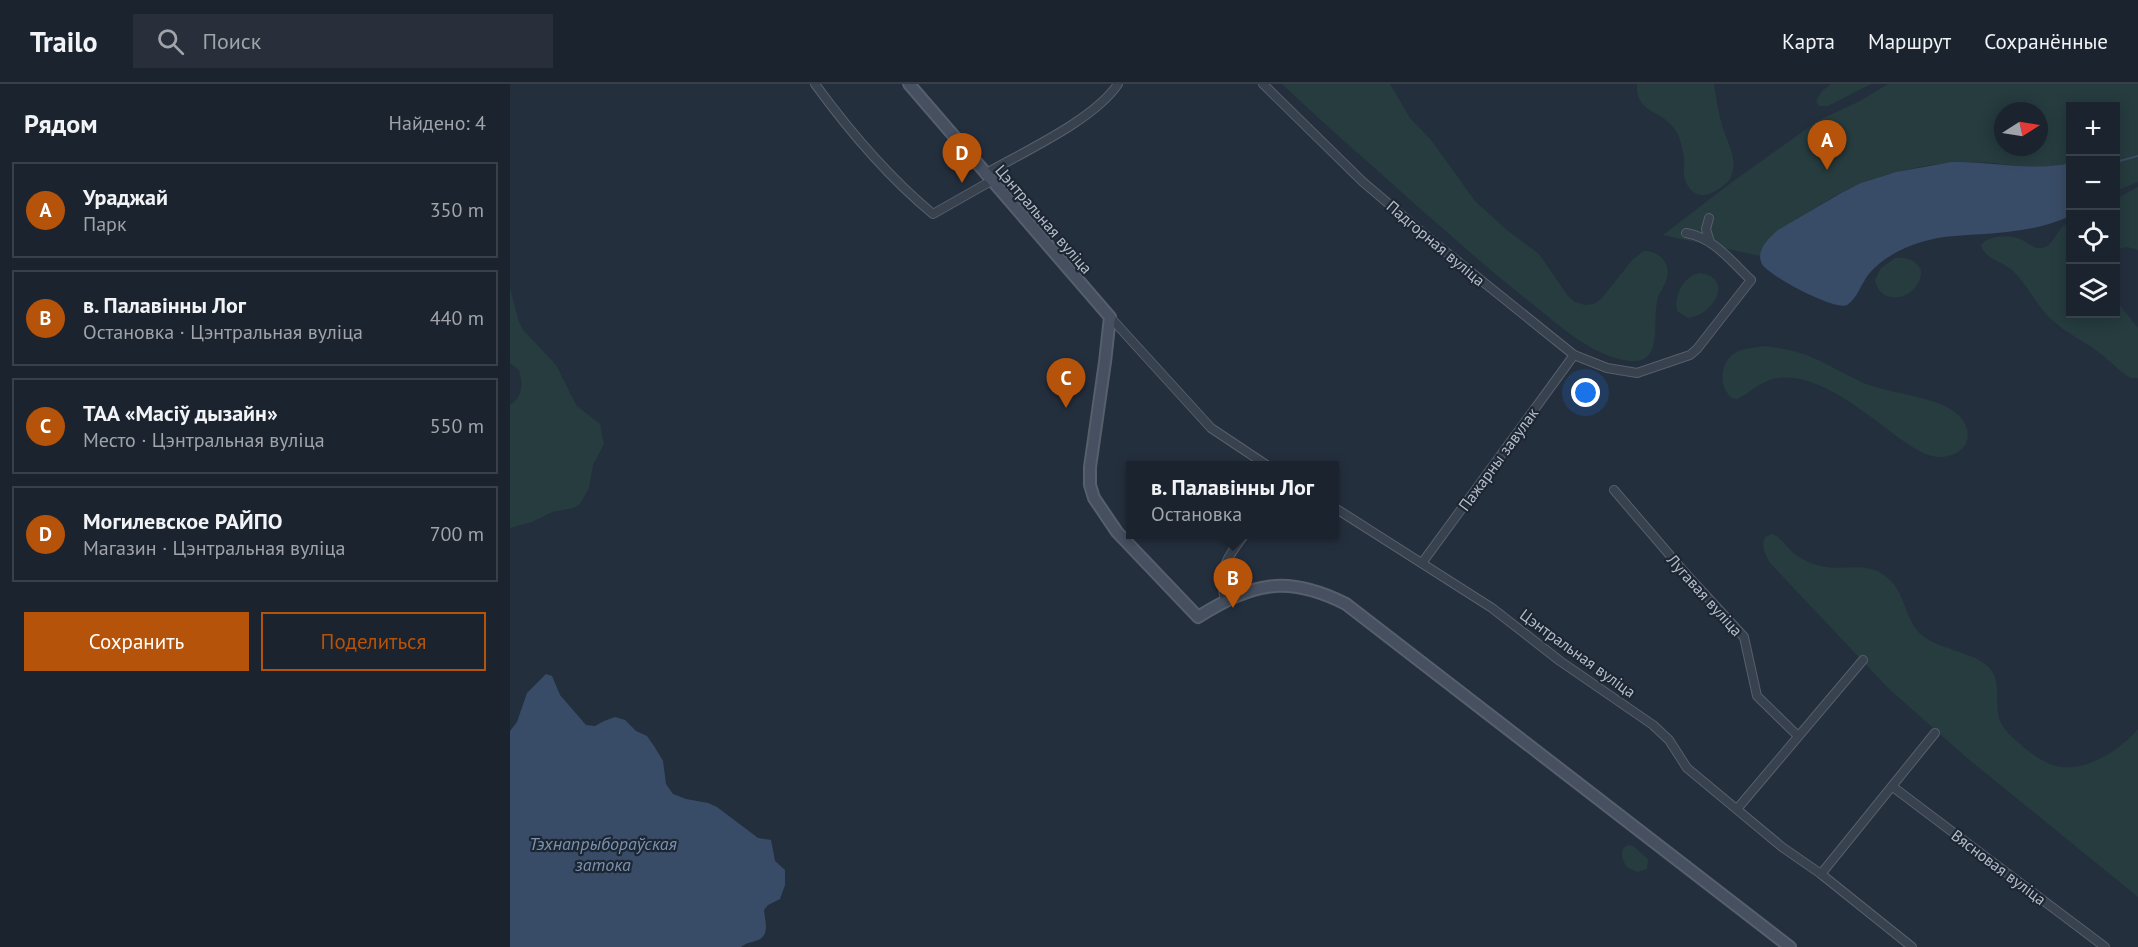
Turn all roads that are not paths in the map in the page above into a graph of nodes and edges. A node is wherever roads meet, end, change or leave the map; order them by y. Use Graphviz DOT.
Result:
graph roads {
  1 [pos="815,84"];
  2 [pos="909,84"];
  3 [pos="1118,84"];
  4 [pos="1263,84"];
  5 [pos="987,177"];
  6 [pos="1710,218"];
  7 [pos="1686,233"];
  8 [pos="1711,243"];
  9 [pos="1110,317"];
  10 [pos="1574,355"];
  11 [pos="1262,461"];
  12 [pos="1614,490"];
  13 [pos="1339,511"];
  14 [pos="1242,539"];
  15 [pos="1422,563"];
  16 [pos="1225,601"];
  17 [pos="1863,660"];
  18 [pos="1935,733"];
  19 [pos="1798,736"];
  20 [pos="1893,787"];
  21 [pos="1737,808"];
  22 [pos="1821,874"];
  23 [pos="1790,947"];
  24 [pos="1912,947"];
  25 [pos="2105,947"];
  1 -- 5 [label="street"];
  2 -- 5 [label="street, Цэнтральная вуліца"];
  3 -- 5 [label="street"];
  4 -- 10 [label="street, Падгорная вуліца"];
  5 -- 9 [label="street, Цэнтральная вуліца"];
  6 -- 8 [label="street"];
  7 -- 8 [label="street"];
  8 -- 10 [label="street, Падгорная вуліца"];
  9 -- 11 [label="street, Цэнтральная вуліца"];
  9 -- 16 [label="street"];
  10 -- 15 [label="street, Пажарны завулак"];
  12 -- 19 [label="street, Лугавая вуліца"];
  13 -- 15 [label="street, Цэнтральная вуліца"];
  14 -- 16 [label="street"];
  15 -- 21 [label="street, Цэнтральная вуліца"];
  16 -- 23 [label="street"];
  17 -- 19 [label="street"];
  18 -- 20 [label="street"];
  19 -- 21 [label="street"];
  20 -- 22 [label="street"];
  20 -- 25 [label="street, Вясновая вуліца"];
  21 -- 22 [label="street, Цэнтральная вуліца"];
  22 -- 24 [label="street, Цэнтральная вуліца"];
}
